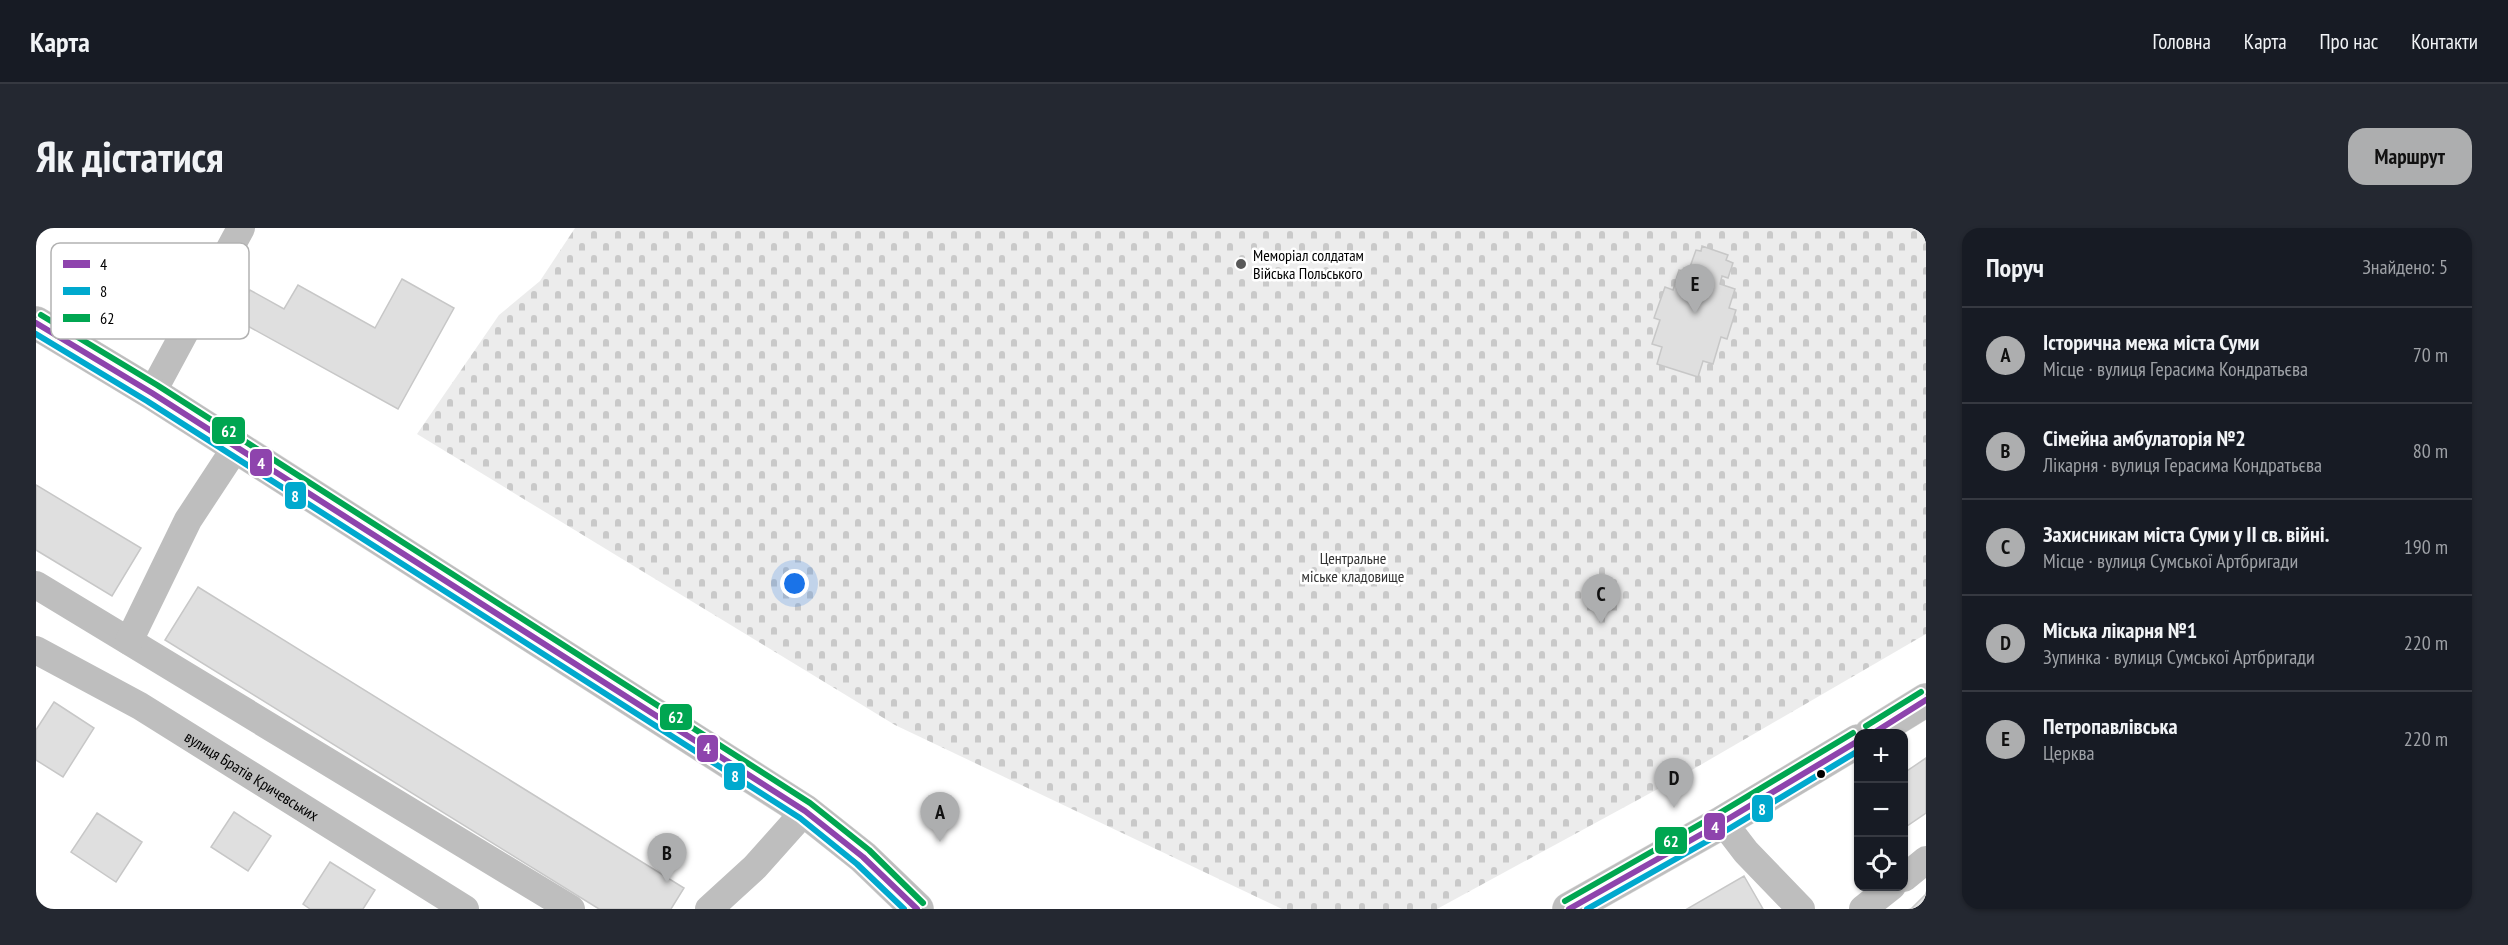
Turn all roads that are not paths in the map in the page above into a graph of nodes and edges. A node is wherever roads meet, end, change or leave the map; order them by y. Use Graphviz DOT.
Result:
graph roads {
  1 [pos="241,228"];
  2 [pos="233,243"];
  3 [pos="36,323"];
  4 [pos="51,332"];
  5 [pos="63,339"];
  6 [pos="181,339"];
  7 [pos="152,393"];
  8 [pos="236,447"];
  9 [pos="36,585"];
  10 [pos="129,641"];
  11 [pos="36,650"];
  12 [pos="1926,700"];
  13 [pos="1879,729"];
  14 [pos="1854,743"];
  15 [pos="805,811"];
  16 [pos="1724,822"];
  17 [pos="1926,860"];
  18 [pos="1908,875"];
  19 [pos="1886,891"];
  20 [pos="465,909"];
  21 [pos="571,909"];
  22 [pos="709,909"];
  23 [pos="917,909"];
  24 [pos="1569,909"];
  25 [pos="1801,909"];
  26 [pos="1863,909"];
  1 -- 2 [label="street"];
  3 -- 4 [label="main road"];
  5 -- 7 [label="main road"];
  6 -- 7 [label="street"];
  7 -- 8 [label="main road"];
  8 -- 10 [label="street"];
  8 -- 15 [label="main road"];
  9 -- 10 [label="street"];
  10 -- 21 [label="street"];
  11 -- 20 [label="street, вулиця Братів Кричевських"];
  12 -- 13 [label="main road"];
  14 -- 16 [label="main road"];
  15 -- 22 [label="street"];
  15 -- 23 [label="main road"];
  16 -- 24 [label="main road"];
  16 -- 25 [label="street"];
  17 -- 18 [label="street"];
  19 -- 26 [label="street"];
}
